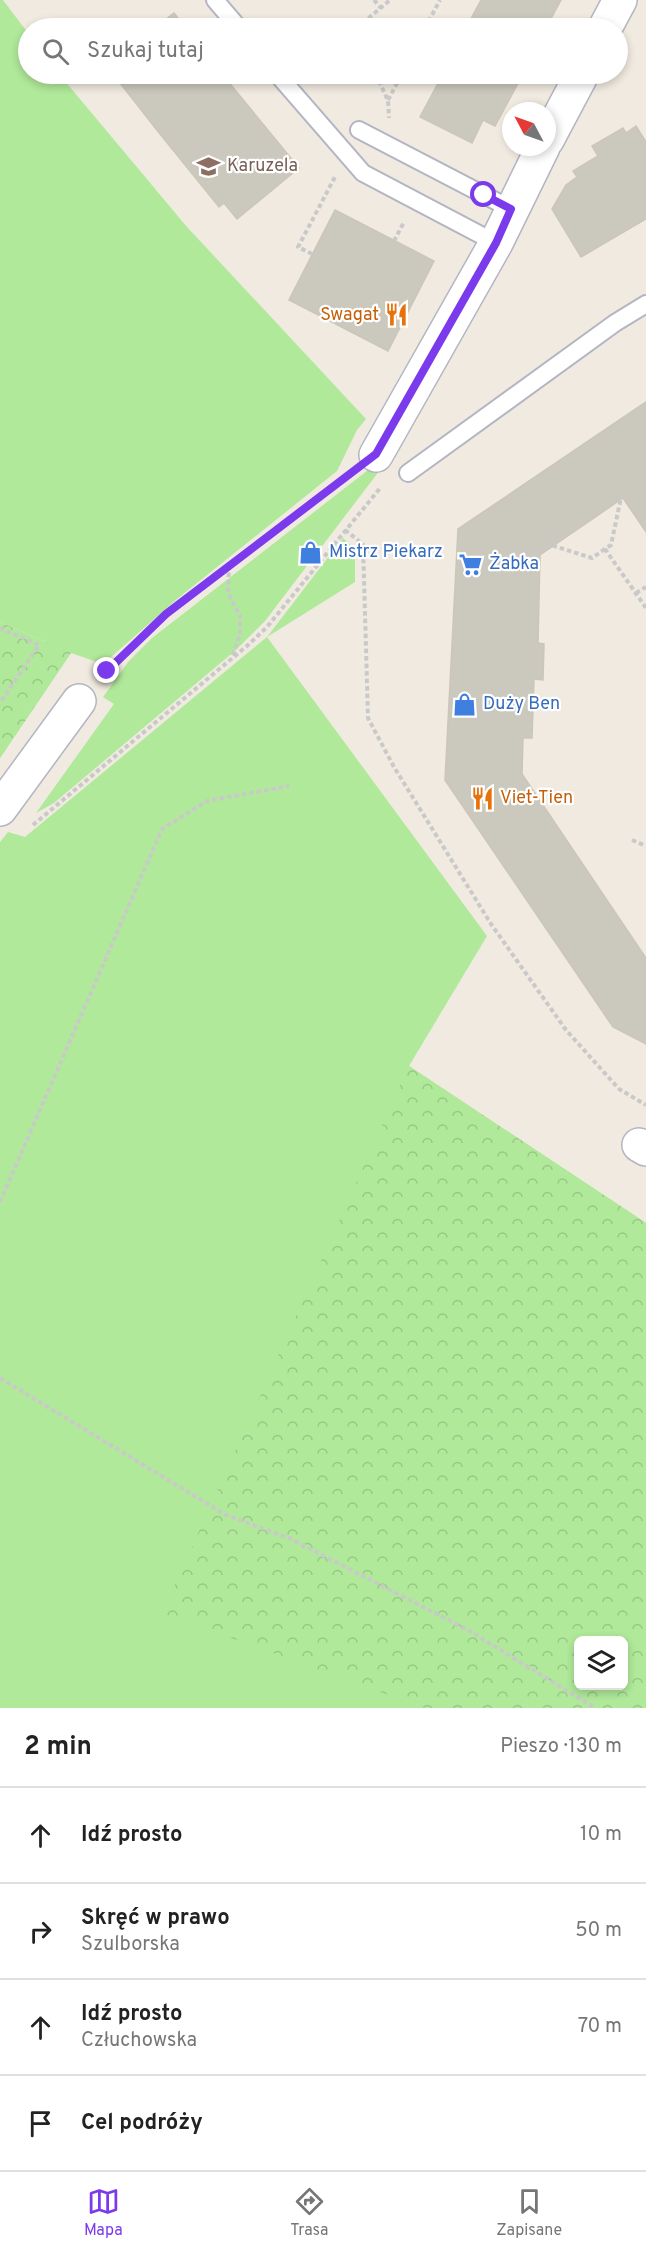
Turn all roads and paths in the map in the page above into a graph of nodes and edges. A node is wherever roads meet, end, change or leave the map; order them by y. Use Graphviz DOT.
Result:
graph roads {
  1 [pos="215,0"];
  2 [pos="374,0"];
  3 [pos="390,0"];
  4 [pos="440,0"];
  5 [pos="620,0"];
  6 [pos="381,8"];
  7 [pos="230,18"];
  8 [pos="369,18"];
  9 [pos="431,18"];
  10 [pos="610,18"];
  11 [pos="286,84"];
  12 [pos="397,84"];
  13 [pos="577,84"];
  14 [pos="388,101"];
  15 [pos="556,123"];
  16 [pos="359,130"];
  17 [pos="347,155"];
  18 [pos="538,156"];
  19 [pos="511,209"];
  20 [pos="496,243"];
  21 [pos="312,254"];
  22 [pos="646,304"];
  23 [pos="378,451"];
  24 [pos="408,473"];
  25 [pos="622,494"];
  26 [pos="550,538"];
  27 [pos="605,549"];
  28 [pos="230,564"];
  29 [pos="646,587"];
  30 [pos="636,593"];
  31 [pos="646,608"];
  32 [pos="0,628"];
  33 [pos="231,660"];
  34 [pos="107,671"];
  35 [pos="79,700"];
  36 [pos="0,703"];
  37 [pos="289,786"];
  38 [pos="0,809"];
  39 [pos="31,826"];
  40 [pos="632,840"];
  41 [pos="646,846"];
  42 [pos="646,1104"];
  43 [pos="0,1202"];
  44 [pos="0,1378"];
  45 [pos="595,1708"];
  1 -- 7 [label="lane"];
  2 -- 6 [label="path"];
  3 -- 6 [label="path"];
  4 -- 9 [label="path"];
  5 -- 10 [label="street"];
  6 -- 8 [label="path"];
  11 -- 17 [label="lane"];
  12 -- 14 [label="path"];
  13 -- 15 [label="street"];
  16 -- 19 [label="lane"];
  17 -- 20 [label="lane"];
  17 -- 21 [label="path"];
  18 -- 19 [label="street"];
  19 -- 20 [label="street"];
  20 -- 23 [label="street"];
  22 -- 24 [label="lane"];
  23 -- 28 [label="path"];
  25 -- 27 [label="path"];
  26 -- 27 [label="path"];
  27 -- 30 [label="path"];
  28 -- 33 [label="path"];
  28 -- 34 [label="path"];
  29 -- 30 [label="path"];
  30 -- 31 [label="path"];
  32 -- 36 [label="path"];
  33 -- 39 [label="path"];
  33 -- 42 [label="path"];
  35 -- 38 [label="street"];
  37 -- 43 [label="path"];
  40 -- 41 [label="path"];
  44 -- 45 [label="path"];
}
